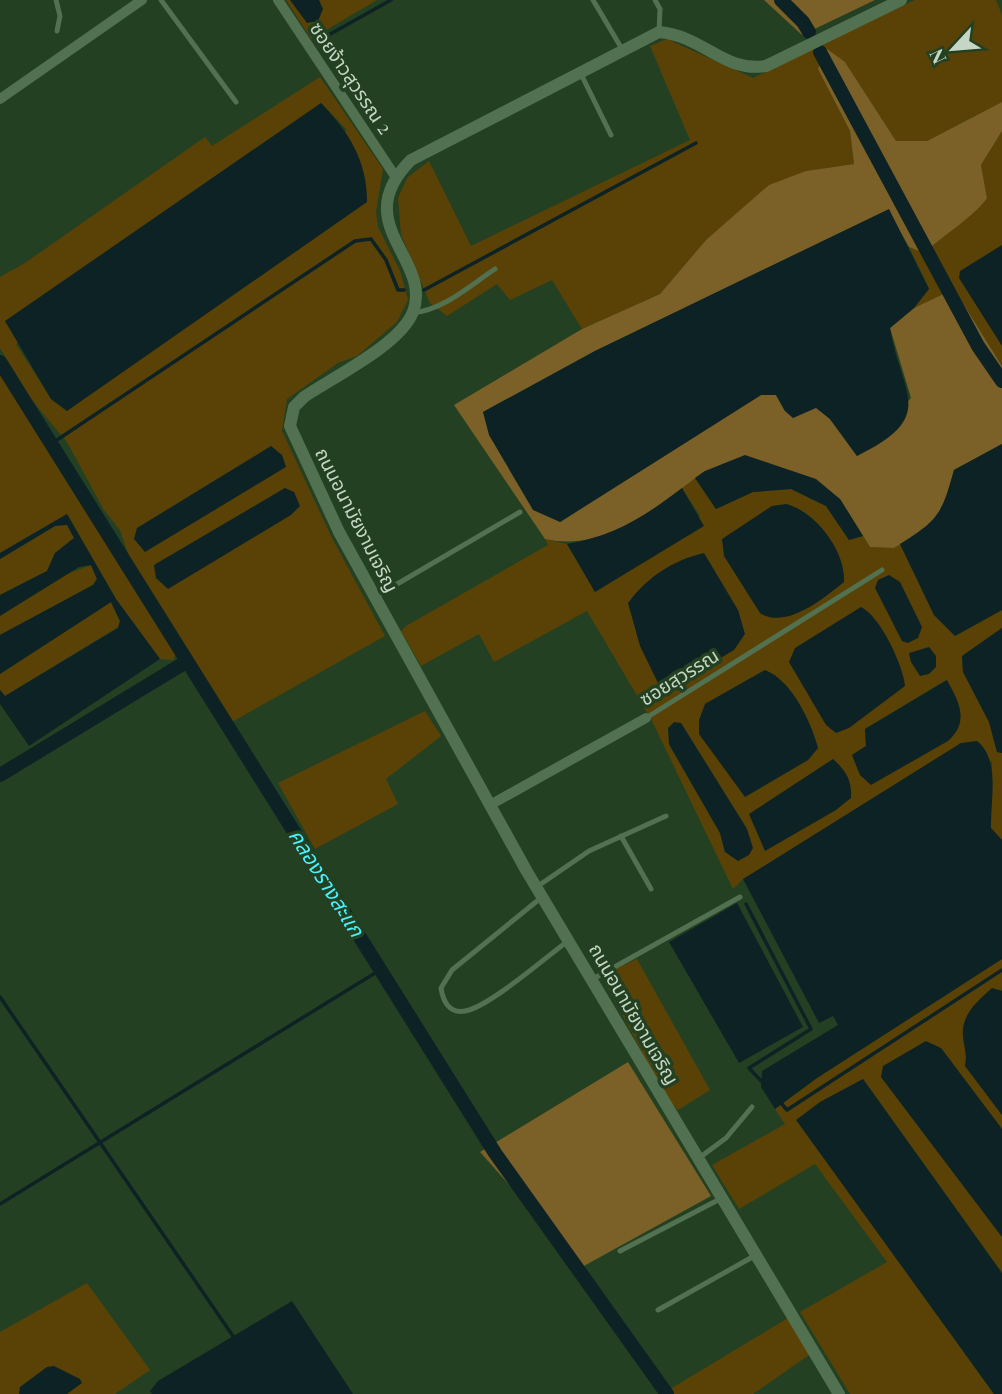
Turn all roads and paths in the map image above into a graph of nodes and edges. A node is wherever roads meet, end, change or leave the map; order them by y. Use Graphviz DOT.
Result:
graph roads {
  1 [pos="56,0"];
  2 [pos="142,0"];
  3 [pos="161,0"];
  4 [pos="278,0"];
  5 [pos="593,0"];
  6 [pos="655,0"];
  7 [pos="901,0"];
  8 [pos="57,31"];
  9 [pos="659,32"];
  10 [pos="622,49"];
  11 [pos="579,71"];
  12 [pos="0,99"];
  13 [pos="236,102"];
  14 [pos="611,135"];
  15 [pos="396,176"];
  16 [pos="495,269"];
  17 [pos="412,313"];
  18 [pos="520,512"];
  19 [pos="882,570"];
  20 [pos="374,597"];
  21 [pos="646,718"];
  22 [pos="490,805"];
  23 [pos="666,816"];
  24 [pos="621,836"];
  25 [pos="651,889"];
  26 [pos="540,892"];
  27 [pos="740,897"];
  28 [pos="568,940"];
  29 [pos="592,980"];
  30 [pos="752,1107"];
  31 [pos="698,1159"];
  32 [pos="722,1198"];
  33 [pos="620,1251"];
  34 [pos="756,1255"];
  35 [pos="658,1310"];
  36 [pos="839,1394"];
  1 -- 8 [label="lane"];
  2 -- 12 [label="street"];
  3 -- 13 [label="lane"];
  4 -- 15 [label="street, ซอยง้าวสุวรรณ 2"];
  5 -- 10 [label="lane"];
  6 -- 9 [label="lane"];
  7 -- 9 [label="street"];
  9 -- 10 [label="street"];
  10 -- 11 [label="street"];
  11 -- 14 [label="lane"];
  11 -- 15 [label="street"];
  15 -- 17 [label="street"];
  16 -- 17 [label="lane"];
  17 -- 20 [label="street, ถนนอนามัยงามเจริญ"];
  18 -- 20 [label="lane"];
  19 -- 21 [label="lane, ซอยสุวรรณ"];
  20 -- 22 [label="street, ถนนอนามัยงามเจริญ"];
  21 -- 22 [label="street, ซอยสุวรรณ"];
  22 -- 26 [label="street, ถนนอนามัยงามเจริญ"];
  23 -- 24 [label="lane"];
  24 -- 25 [label="lane"];
  24 -- 26 [label="lane"];
  26 -- 28 [label="street, ถนนอนามัยงามเจริญ"];
  26 -- 28 [label="lane"];
  27 -- 29 [label="lane"];
  28 -- 29 [label="street, ถนนอนามัยงามเจริญ"];
  29 -- 31 [label="street, ถนนอนามัยงามเจริญ"];
  30 -- 31 [label="lane"];
  31 -- 32 [label="street, ถนนอนามัยงามเจริญ"];
  32 -- 33 [label="lane"];
  32 -- 34 [label="street, ถนนอนามัยงามเจริญ"];
  34 -- 35 [label="lane"];
  34 -- 36 [label="street, ถนนอนามัยงามเจริญ"];
}
